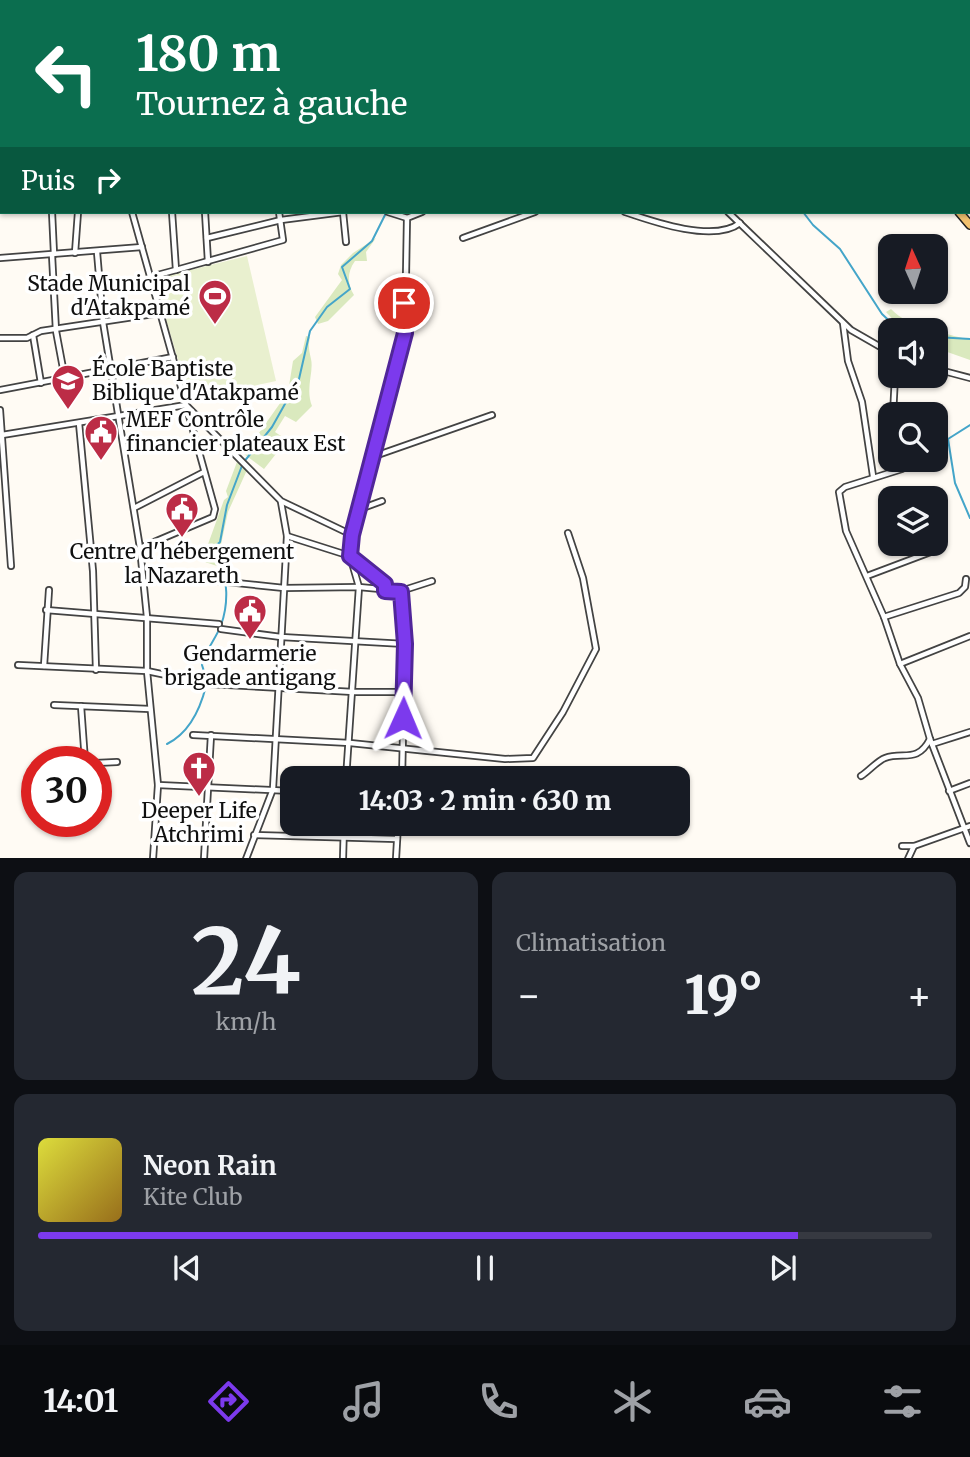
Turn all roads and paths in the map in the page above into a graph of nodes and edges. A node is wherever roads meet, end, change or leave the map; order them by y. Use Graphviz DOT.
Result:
graph roads {
  1 [pos="52,214"];
  2 [pos="78,214"];
  3 [pos="133,214"];
  4 [pos="172,214"];
  5 [pos="205,214"];
  6 [pos="280,214"];
  7 [pos="328,214"];
  8 [pos="343,214"];
  9 [pos="393,214"];
  10 [pos="417,214"];
  11 [pos="529,214"];
  12 [pos="633,214"];
  13 [pos="730,214"];
  14 [pos="407,218"];
  15 [pos="281,220"];
  16 [pos="740,223"];
  17 [pos="207,238"];
  18 [pos="463,238"];
  19 [pos="346,242"];
  20 [pos="142,247"];
  21 [pos="97,252"];
  22 [pos="75,253"];
  23 [pos="53,255"];
  24 [pos="0,258"];
  25 [pos="208,262"];
  26 [pos="176,270"];
  27 [pos="150,277"];
  28 [pos="160,313"];
  29 [pos="103,322"];
  30 [pos="843,323"];
  31 [pos="56,331"];
  32 [pos="33,335"];
  33 [pos="0,338"];
  34 [pos="878,345"];
  35 [pos="173,357"];
  36 [pos="113,370"];
  37 [pos="948,372"];
  38 [pos="970,378"];
  39 [pos="65,379"];
  40 [pos="41,383"];
  41 [pos="0,390"];
  42 [pos="186,405"];
  43 [pos="0,411"];
  44 [pos="492,415"];
  45 [pos="119,417"];
  46 [pos="79,423"];
  47 [pos="2,435"];
  48 [pos="373,457"];
  49 [pos="204,472"];
  50 [pos="888,472"];
  51 [pos="873,476"];
  52 [pos="281,501"];
  53 [pos="382,501"];
  54 [pos="134,508"];
  55 [pos="359,509"];
  56 [pos="568,533"];
  57 [pos="352,535"];
  58 [pos="286,536"];
  59 [pos="140,548"];
  60 [pos="350,556"];
  61 [pos="922,556"];
  62 [pos="11,566"];
  63 [pos="159,575"];
  64 [pos="867,576"];
  65 [pos="965,579"];
  66 [pos="432,581"];
  67 [pos="359,587"];
  68 [pos="284,588"];
  69 [pos="49,590"];
  70 [pos="385,591"];
  71 [pos="401,592"];
  72 [pos="46,610"];
  73 [pos="95,614"];
  74 [pos="147,617"];
  75 [pos="884,617"];
  76 [pos="970,636"];
  77 [pos="281,637"];
  78 [pos="355,642"];
  79 [pos="405,644"];
  80 [pos="900,664"];
  81 [pos="18,665"];
  82 [pos="44,666"];
  83 [pos="96,670"];
  84 [pos="147,671"];
  85 [pos="278,688"];
  86 [pos="354,692"];
  87 [pos="403,692"];
  88 [pos="54,705"];
  89 [pos="81,706"];
  90 [pos="150,709"];
  91 [pos="970,732"];
  92 [pos="192,735"];
  93 [pos="211,735"];
  94 [pos="276,740"];
  95 [pos="931,742"];
  96 [pos="350,743"];
  97 [pos="84,746"];
  98 [pos="402,750"];
  99 [pos="112,762"];
  100 [pos="117,762"];
  101 [pos="347,766"];
  102 [pos="402,766"];
  103 [pos="861,776"];
  104 [pos="970,783"];
  105 [pos="158,785"];
  106 [pos="209,787"];
  107 [pos="273,789"];
  108 [pos="280,790"];
  109 [pos="949,791"];
  110 [pos="968,827"];
  111 [pos="254,835"];
  112 [pos="397,836"];
  113 [pos="343,838"];
  114 [pos="397,839"];
  115 [pos="970,843"];
  116 [pos="902,846"];
  117 [pos="914,846"];
  118 [pos="153,858"];
  119 [pos="204,858"];
  120 [pos="246,858"];
  121 [pos="343,858"];
  122 [pos="396,858"];
  123 [pos="908,858"];
  1 -- 23 [label="street"];
  2 -- 22 [label="street"];
  3 -- 20 [label="street"];
  4 -- 26 [label="street"];
  5 -- 17 [label="street"];
  6 -- 15 [label="street"];
  7 -- 15 [label="street"];
  8 -- 19 [label="street"];
  9 -- 14 [label="street"];
  10 -- 14 [label="street"];
  11 -- 18 [label="street"];
  12 -- 16 [label="street"];
  13 -- 16 [label="street"];
  14 -- 48 [label="street"];
  15 -- 17 [label="street"];
  15 -- 25 [label="street"];
  16 -- 30 [label="street"];
  17 -- 25 [label="street"];
  20 -- 21 [label="street"];
  20 -- 27 [label="street"];
  21 -- 22 [label="street"];
  21 -- 29 [label="street"];
  22 -- 23 [label="street"];
  23 -- 24 [label="street"];
  23 -- 31 [label="street"];
  25 -- 26 [label="street"];
  26 -- 27 [label="street"];
  27 -- 28 [label="street"];
  28 -- 29 [label="street"];
  28 -- 35 [label="street"];
  29 -- 31 [label="street"];
  29 -- 36 [label="street"];
  30 -- 34 [label="street"];
  30 -- 51 [label="street"];
  31 -- 32 [label="street"];
  31 -- 39 [label="street"];
  32 -- 33 [label="street"];
  32 -- 40 [label="street"];
  35 -- 36 [label="street"];
  35 -- 42 [label="street"];
  36 -- 39 [label="street"];
  36 -- 45 [label="street"];
  37 -- 38 [label="street"];
  39 -- 40 [label="street"];
  40 -- 41 [label="street"];
  42 -- 45 [label="street"];
  42 -- 49 [label="street"];
  42 -- 52 [label="street"];
  43 -- 47 [label="street"];
  44 -- 48 [label="street"];
  45 -- 46 [label="street"];
  45 -- 54 [label="street"];
  46 -- 47 [label="street"];
  46 -- 73 [label="street"];
  47 -- 62 [label="street"];
  48 -- 55 [label="street"];
  49 -- 54 [label="street"];
  49 -- 59 [label="street"];
  50 -- 51 [label="street"];
  51 -- 64 [label="street"];
  52 -- 57 [label="street"];
  52 -- 58 [label="street"];
  53 -- 55 [label="street"];
  54 -- 59 [label="street"];
  55 -- 57 [label="street"];
  56 -- 98 [label="street"];
  57 -- 60 [label="street"];
  58 -- 60 [label="street"];
  58 -- 68 [label="street"];
  59 -- 74 [label="street"];
  60 -- 67 [label="street"];
  60 -- 70 [label="street"];
  61 -- 64 [label="street"];
  63 -- 68 [label="street"];
  64 -- 75 [label="street"];
  65 -- 75 [label="street"];
  66 -- 71 [label="street"];
  67 -- 68 [label="street"];
  67 -- 70 [label="street"];
  67 -- 78 [label="street"];
  68 -- 77 [label="street"];
  69 -- 72 [label="street"];
  70 -- 71 [label="street"];
  71 -- 79 [label="street"];
  72 -- 73 [label="street"];
  72 -- 82 [label="street"];
  73 -- 74 [label="street"];
  73 -- 83 [label="street"];
  74 -- 77 [label="street"];
  74 -- 84 [label="street"];
  75 -- 80 [label="street"];
  76 -- 80 [label="street"];
  77 -- 78 [label="street"];
  77 -- 85 [label="street"];
  78 -- 79 [label="street"];
  78 -- 86 [label="street"];
  79 -- 87 [label="street"];
  80 -- 95 [label="street"];
  81 -- 82 [label="street"];
  82 -- 83 [label="street"];
  83 -- 84 [label="street"];
  84 -- 85 [label="street"];
  84 -- 90 [label="street"];
  85 -- 86 [label="street"];
  85 -- 94 [label="street"];
  86 -- 87 [label="street"];
  86 -- 96 [label="street"];
  87 -- 98 [label="street"];
  88 -- 89 [label="street"];
  89 -- 90 [label="street"];
  89 -- 97 [label="street"];
  90 -- 105 [label="street"];
  91 -- 95 [label="street"];
  92 -- 93 [label="street"];
  93 -- 94 [label="street"];
  93 -- 106 [label="street"];
  94 -- 96 [label="street"];
  94 -- 107 [label="street"];
  95 -- 103 [label="street"];
  95 -- 109 [label="street"];
  96 -- 98 [label="street"];
  96 -- 101 [label="street"];
  98 -- 102 [label="street"];
  99 -- 100 [label="street"];
  104 -- 109 [label="street"];
  105 -- 106 [label="street"];
  105 -- 118 [label="street"];
  106 -- 107 [label="street"];
  106 -- 119 [label="street"];
  107 -- 108 [label="street"];
  107 -- 111 [label="street"];
  109 -- 110 [label="street"];
  110 -- 115 [label="street"];
  110 -- 117 [label="street"];
  111 -- 113 [label="street"];
  111 -- 120 [label="street"];
  112 -- 114 [label="street"];
  113 -- 114 [label="street"];
  113 -- 121 [label="street"];
  114 -- 122 [label="street"];
  116 -- 117 [label="street"];
  117 -- 123 [label="street"];
}
